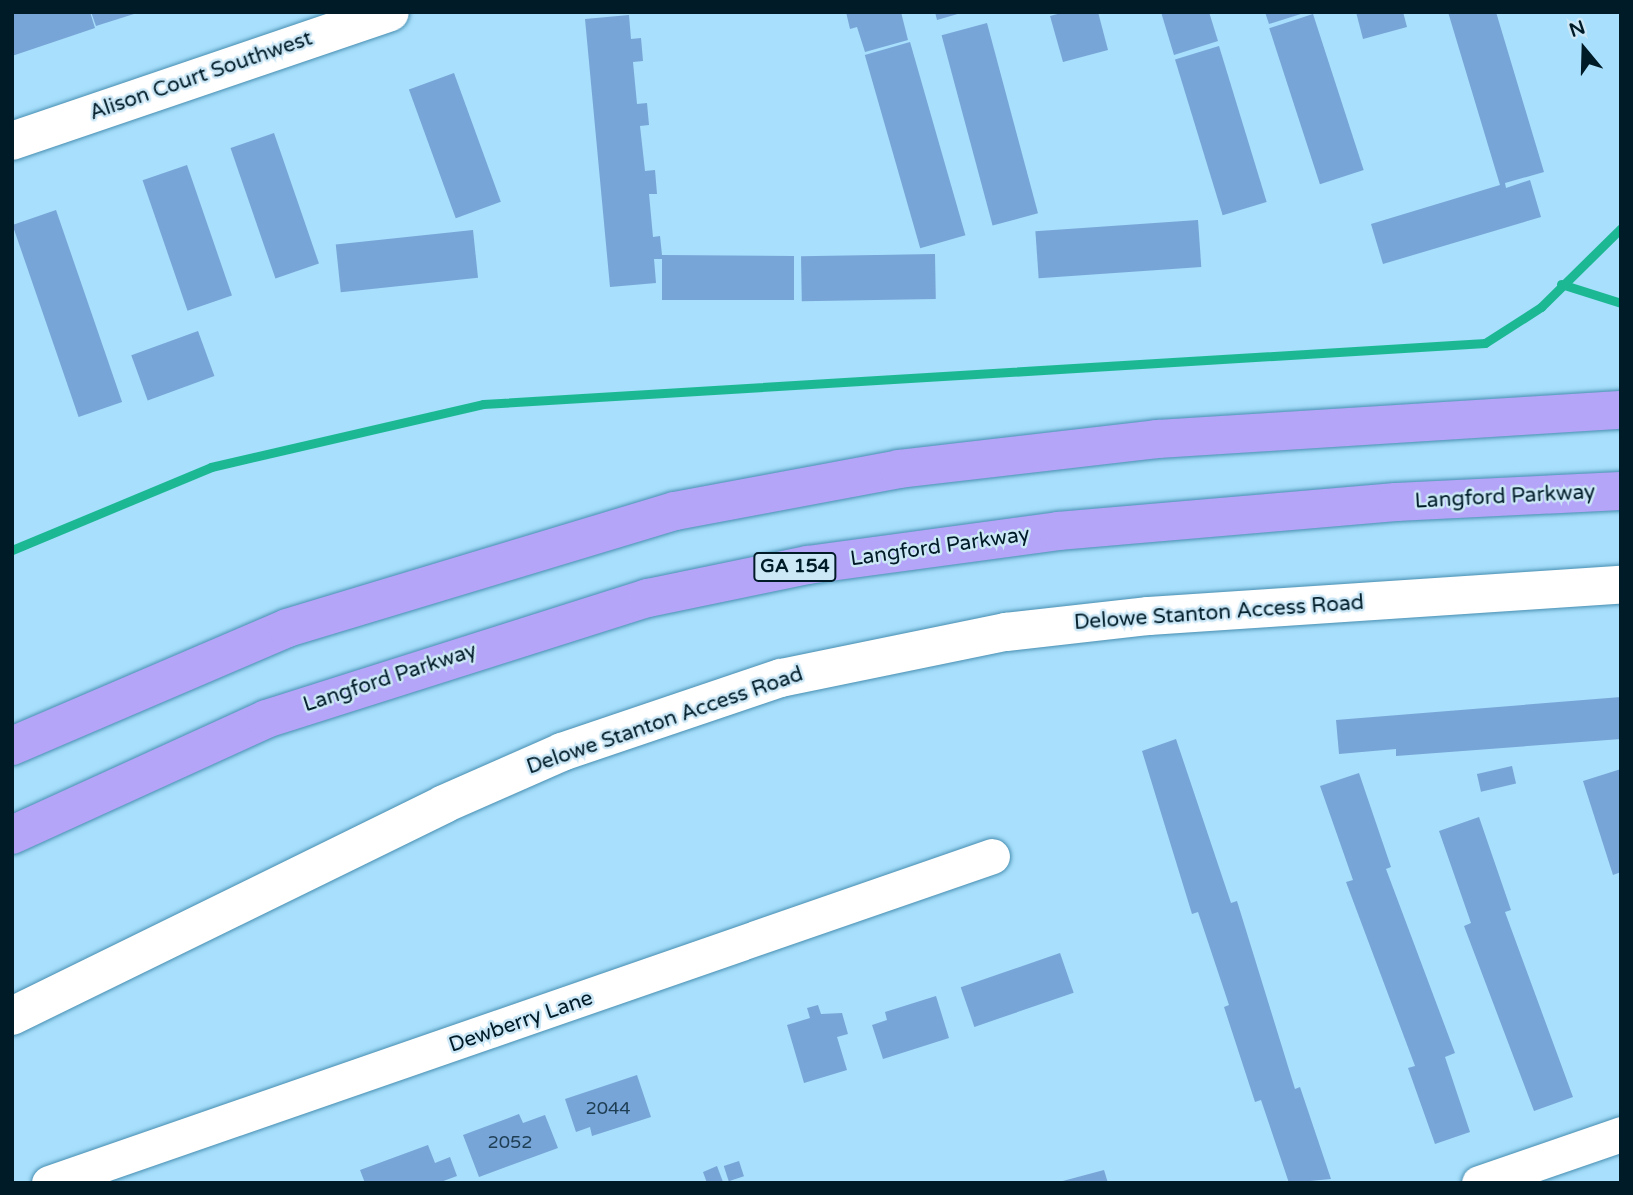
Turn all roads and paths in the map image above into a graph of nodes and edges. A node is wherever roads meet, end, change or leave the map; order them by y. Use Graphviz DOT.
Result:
graph roads {
  1 [pos="390,12"];
  2 [pos="12,141"];
  3 [pos="1621,410"];
  4 [pos="1621,491"];
  5 [pos="1621,585"];
  6 [pos="12,746"];
  7 [pos="12,835"];
  8 [pos="992,856"];
  9 [pos="12,1016"];
  10 [pos="1621,1134"];
  11 [pos="49,1183"];
  12 [pos="1479,1183"];
  1 -- 2 [label="street, Alison Court Southwest"];
  3 -- 6 [label="highway"];
  4 -- 7 [label="highway, Langford Parkway / GA 154"];
  5 -- 9 [label="street, Delowe Stanton Access Road"];
  8 -- 11 [label="street, Dewberry Lane"];
  10 -- 12 [label="street"];
}
